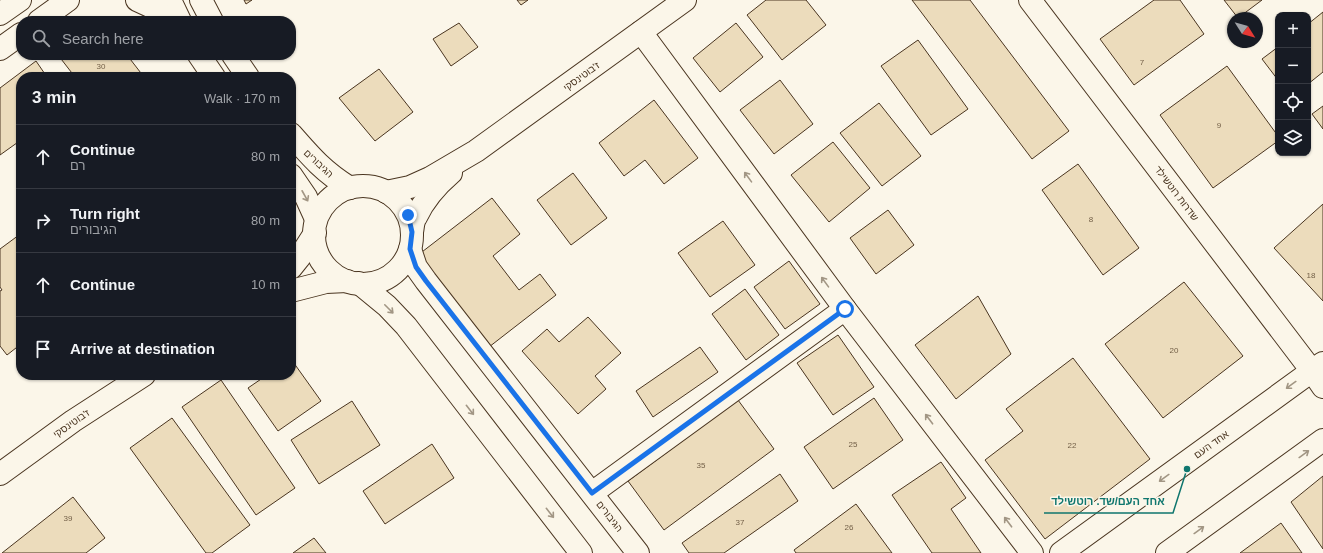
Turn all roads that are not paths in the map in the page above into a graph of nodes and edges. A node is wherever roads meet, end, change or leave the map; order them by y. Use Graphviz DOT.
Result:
graph roads {
  1 [pos="20,0"];
  2 [pos="69,0"];
  3 [pos="137,0"];
  4 [pos="170,0"];
  5 [pos="202,0"];
  6 [pos="685,0"];
  7 [pos="1030,0"];
  8 [pos="0,14"];
  9 [pos="46,16"];
  10 [pos="163,16"];
  11 [pos="178,16"];
  12 [pos="210,16"];
  13 [pos="641,32"];
  14 [pos="16,38"];
  15 [pos="0,49"];
  16 [pos="202,60"];
  17 [pos="236,60"];
  18 [pos="211,72"];
  19 [pos="245,72"];
  20 [pos="296,140"];
  21 [pos="476,151"];
  22 [pos="296,182"];
  23 [pos="350,188"];
  24 [pos="386,192"];
  25 [pos="316,226"];
  26 [pos="411,240"];
  27 [pos="296,262"];
  28 [pos="353,282"];
  29 [pos="296,290"];
  30 [pos="845,309"];
  31 [pos="1319,374"];
  32 [pos="136,380"];
  33 [pos="1323,440"];
  34 [pos="0,474"];
  35 [pos="592,493"];
  36 [pos="582,553"];
  37 [pos="638,553"];
  38 [pos="1032,553"];
  39 [pos="1061,553"];
  40 [pos="1167,553"];
  1 -- 8 [label="street"];
  2 -- 9 [label="street"];
  3 -- 10 [label="street"];
  4 -- 11 [label="street"];
  5 -- 12 [label="street"];
  6 -- 13 [label="street, ז'בוטינסקי"];
  7 -- 31 [label="street, שדרות רוטשילד"];
  13 -- 21 [label="street, ז'בוטינסקי"];
  30 -- 13 [label="street, one-way"];
  14 -- 15 [label="street"];
  16 -- 18 [label="street"];
  17 -- 19 [label="street"];
  20 -- 23 [label="street, הגיבורים"];
  21 -- 24 [label="street, ז'בוטינסקי"];
  21 -- 26 [label="street, ז'בוטינסקי"];
  22 -- 25 [label="street, one-way"];
  23 -- 24 [label="street"];
  23 -- 25 [label="street"];
  24 -- 26 [label="street"];
  25 -- 27 [label="street"];
  25 -- 28 [label="street"];
  26 -- 28 [label="street"];
  26 -- 35 [label="street, הגיבורים"];
  28 -- 29 [label="street"];
  28 -- 36 [label="street, one-way"];
  30 -- 35 [label="street"];
  38 -- 30 [label="street, one-way"];
  31 -- 39 [label="street, אחד העם, one-way"];
  32 -- 34 [label="street, ז'בוטינסקי"];
  40 -- 33 [label="street, one-way"];
  35 -- 37 [label="street, הגיבורים"];
}
